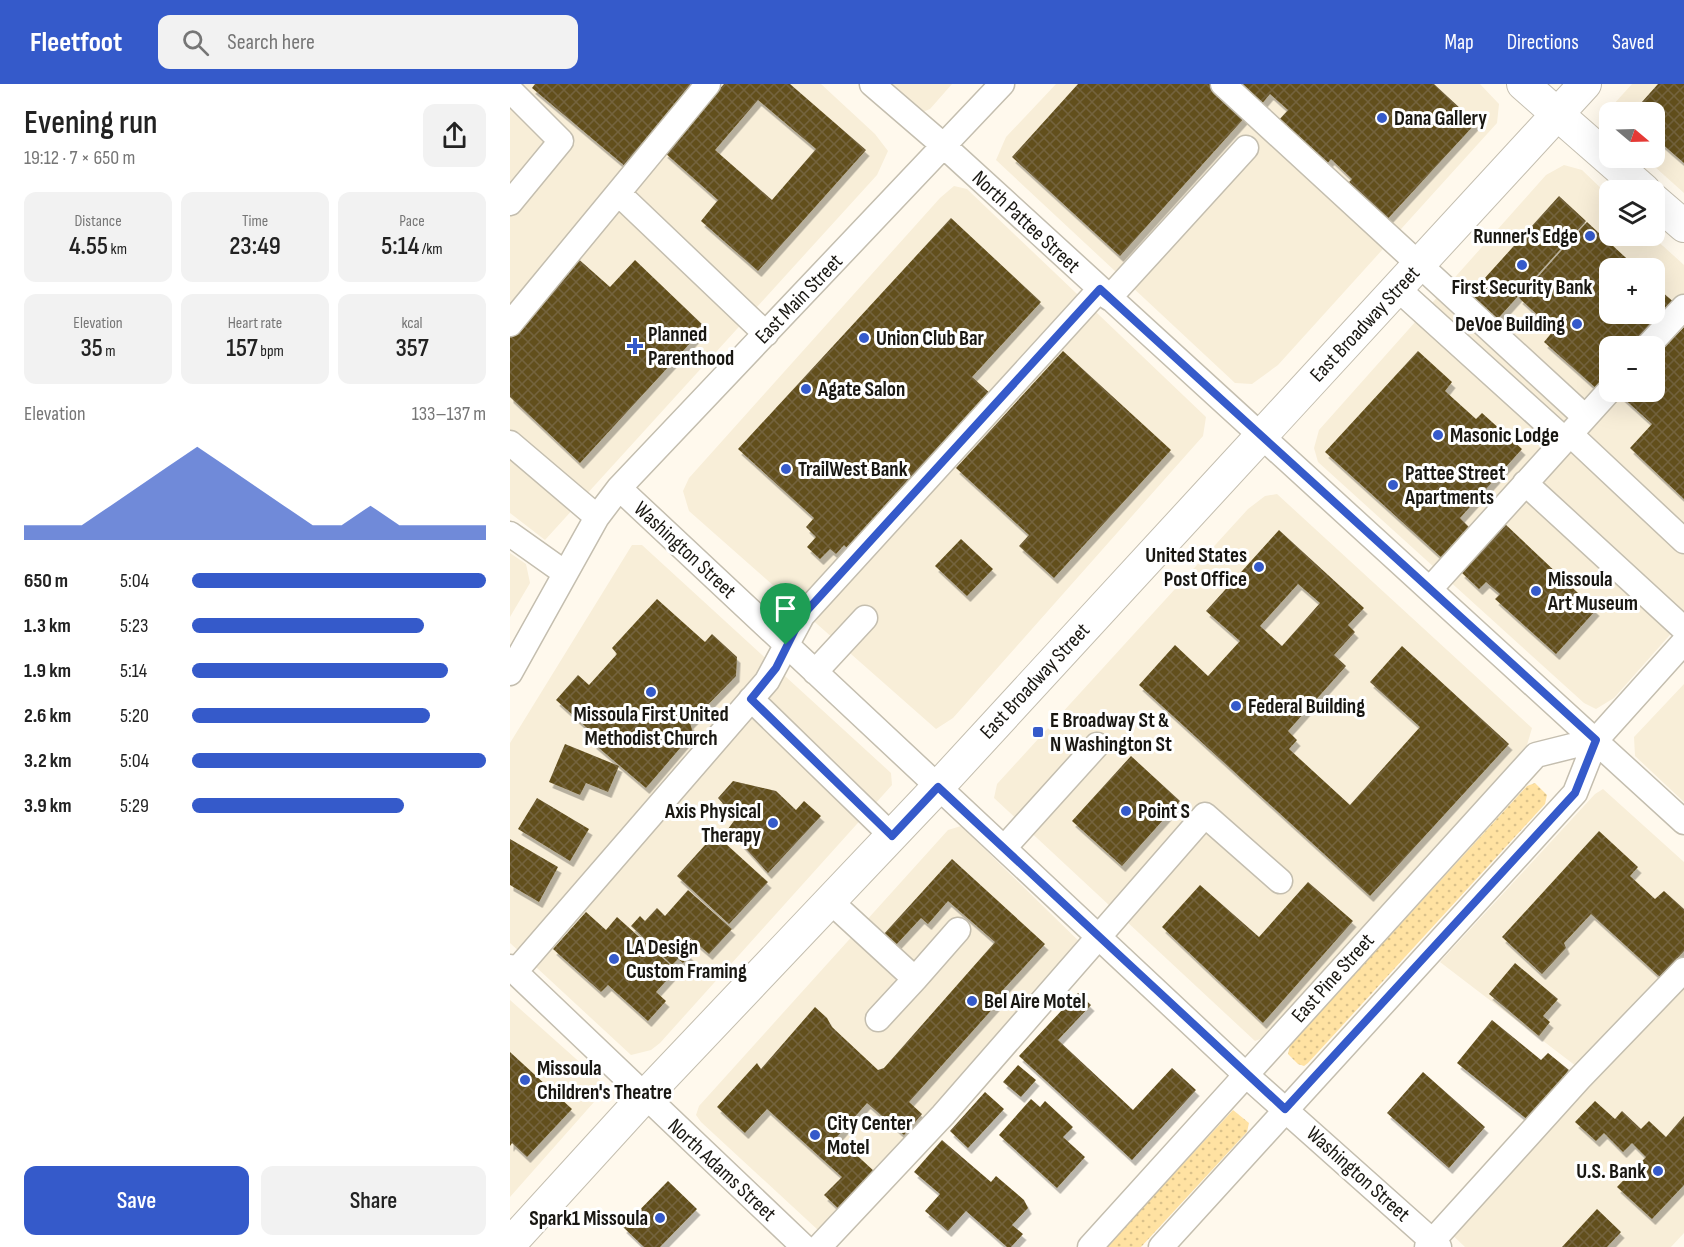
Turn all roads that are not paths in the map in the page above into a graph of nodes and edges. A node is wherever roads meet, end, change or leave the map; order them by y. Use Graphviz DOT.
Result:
graph roads {
  1 [pos="708,84"];
  2 [pos="872,84"];
  3 [pos="1002,84"];
  4 [pos="1223,84"];
  5 [pos="1523,84"];
  6 [pos="1585,84"];
  7 [pos="510,90"];
  8 [pos="1557,115"];
  9 [pos="944,146"];
  10 [pos="1246,148"];
  11 [pos="1632,180"];
  12 [pos="618,193"];
  13 [pos="510,203"];
  14 [pos="1665,210"];
  15 [pos="1684,226"];
  16 [pos="1420,265"];
  17 [pos="1398,289"];
  18 [pos="1104,294"];
  19 [pos="1684,307"];
  20 [pos="510,324"];
  21 [pos="766,333"];
  22 [pos="1657,336"];
  23 [pos="1599,402"];
  24 [pos="1573,430"];
  25 [pos="1261,438"];
  26 [pos="510,443"];
  27 [pos="1526,483"];
  28 [pos="618,488"];
  29 [pos="597,517"];
  30 [pos="510,534"];
  31 [pos="1684,541"];
  32 [pos="565,573"];
  33 [pos="1431,589"];
  34 [pos="865,618"];
  35 [pos="1684,630"];
  36 [pos="1684,642"];
  37 [pos="786,645"];
  38 [pos="815,672"];
  39 [pos="510,673"];
  40 [pos="751,699"];
  41 [pos="1596,740"];
  42 [pos="1097,745"];
  43 [pos="938,787"];
  44 [pos="1684,822"];
  45 [pos="892,836"];
  46 [pos="1004,848"];
  47 [pos="1280,881"];
  48 [pos="830,901"];
  49 [pos="958,930"];
  50 [pos="1099,937"];
  51 [pos="513,970"];
  52 [pos="1684,970"];
  53 [pos="915,979"];
  54 [pos="878,1019"];
  55 [pos="1246,1075"];
  56 [pos="644,1097"];
  57 [pos="1285,1109"];
  58 [pos="510,1244"];
  59 [pos="1432,1245"];
  60 [pos="804,1247"];
  61 [pos="819,1247"];
  62 [pos="1090,1247"];
  63 [pos="1161,1247"];
  1 -- 12 [label="street"];
  2 -- 9 [label="street, North Pattee Street"];
  3 -- 9 [label="street, East Main Street"];
  4 -- 16 [label="street"];
  5 -- 8 [label="main road"];
  6 -- 8 [label="main road, East Broadway Street"];
  7 -- 13 [label="street"];
  8 -- 11 [label="main road"];
  8 -- 16 [label="main road, East Broadway Street"];
  9 -- 18 [label="street, North Pattee Street"];
  9 -- 21 [label="street, East Main Street"];
  10 -- 18 [label="street"];
  12 -- 20 [label="street"];
  12 -- 21 [label="street"];
  14 -- 15 [label="main road"];
  16 -- 17 [label="main road, East Broadway Street"];
  16 -- 24 [label="street"];
  17 -- 24 [label="street"];
  17 -- 25 [label="main road, East Broadway Street"];
  18 -- 25 [label="street, North Pattee Street"];
  18 -- 37 [label="street"];
  19 -- 22 [label="street"];
  21 -- 28 [label="street, East Main Street"];
  23 -- 24 [label="street"];
  24 -- 27 [label="street"];
  24 -- 31 [label="street"];
  25 -- 33 [label="street, North Pattee Street"];
  25 -- 43 [label="main road, East Broadway Street"];
  26 -- 29 [label="street"];
  27 -- 33 [label="street"];
  27 -- 35 [label="street"];
  28 -- 29 [label="street, East Main Street"];
  28 -- 37 [label="street, Washington Street"];
  29 -- 32 [label="street, East Main Street"];
  30 -- 32 [label="street"];
  32 -- 39 [label="street, East Main Street"];
  33 -- 41 [label="street, North Pattee Street"];
  34 -- 38 [label="street"];
  36 -- 41 [label="street"];
  37 -- 38 [label="street, Washington Street"];
  37 -- 40 [label="street"];
  38 -- 43 [label="street, Washington Street"];
  40 -- 45 [label="street"];
  40 -- 51 [label="street"];
  41 -- 44 [label="street, North Pattee Street"];
  41 -- 55 [label="street, East Pine Street"];
  41 -- 57 [label="street"];
  42 -- 46 [label="street"];
  43 -- 45 [label="main road, East Broadway Street"];
  43 -- 46 [label="street, Washington Street"];
  45 -- 48 [label="main road, East Broadway Street"];
  46 -- 50 [label="street, Washington Street"];
  47 -- 50 [label="street"];
  48 -- 53 [label="street"];
  48 -- 56 [label="main road, East Broadway Street"];
  49 -- 53 [label="street"];
  50 -- 55 [label="street, Washington Street"];
  50 -- 61 [label="street"];
  51 -- 56 [label="street, North Adams Street"];
  52 -- 59 [label="street"];
  53 -- 54 [label="street"];
  55 -- 57 [label="street, Washington Street"];
  55 -- 62 [label="street, East Pine Street"];
  56 -- 58 [label="main road, East Broadway Street"];
  56 -- 60 [label="street, North Adams Street"];
  57 -- 59 [label="street, Washington Street"];
  57 -- 63 [label="street"];
}
